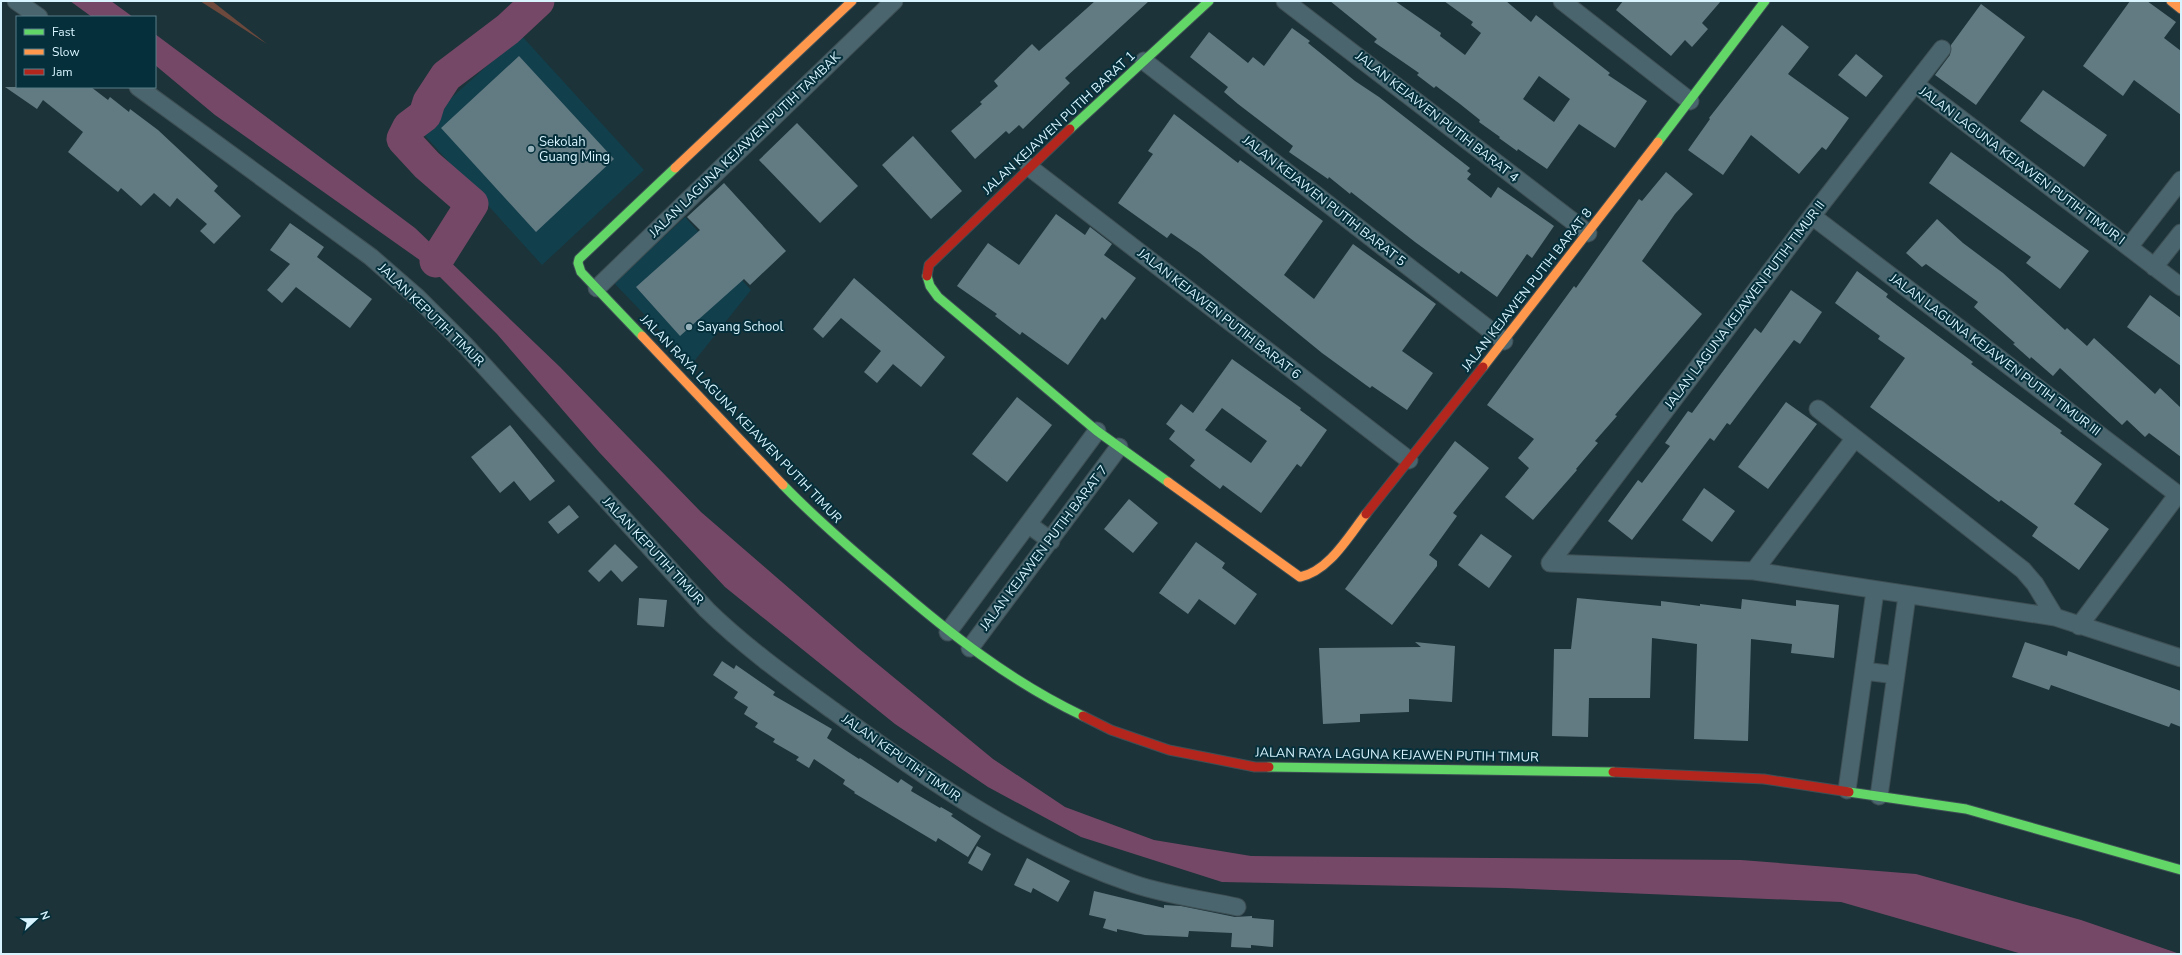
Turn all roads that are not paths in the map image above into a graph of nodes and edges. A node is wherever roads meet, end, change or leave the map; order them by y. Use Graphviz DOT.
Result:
graph roads {
  1 [pos="16,1"];
  2 [pos="852,1"];
  3 [pos="894,1"];
  4 [pos="1209,1"];
  5 [pos="1286,1"];
  6 [pos="1562,1"];
  7 [pos="1765,1"];
  8 [pos="2171,1"];
  9 [pos="2181,9"];
  10 [pos="38,16"];
  11 [pos="1942,49"];
  12 [pos="1144,61"];
  13 [pos="1915,84"];
  14 [pos="139,88"];
  15 [pos="1690,101"];
  16 [pos="1029,167"];
  17 [pos="2181,180"];
  18 [pos="1812,216"];
  19 [pos="1588,233"];
  20 [pos="2181,233"];
  21 [pos="2129,247"];
  22 [pos="2154,267"];
  23 [pos="2181,287"];
  24 [pos="596,288"];
  25 [pos="1504,341"];
  26 [pos="1818,409"];
  27 [pos="1097,431"];
  28 [pos="1855,438"];
  29 [pos="1119,447"];
  30 [pos="1409,460"];
  31 [pos="2179,496"];
  32 [pos="1028,524"];
  33 [pos="1051,540"];
  34 [pos="1754,571"];
  35 [pos="1875,591"];
  36 [pos="1907,596"];
  37 [pos="2055,618"];
  38 [pos="2079,626"];
  39 [pos="948,632"];
  40 [pos="970,648"];
  41 [pos="2181,658"];
  42 [pos="1864,671"];
  43 [pos="1896,675"];
  44 [pos="1847,790"];
  45 [pos="1878,796"];
  46 [pos="2181,870"];
  47 [pos="1237,907"];
  1 -- 10 [label="street"];
  2 -- 24 [label="street, JALAN RAYA LAGUNA KEJAWEN PUTIH TIMUR"];
  3 -- 24 [label="street, JALAN LAGUNA KEJAWEN PUTIH TAMBAK"];
  4 -- 12 [label="street, JALAN KEJAWEN PUTIH BARAT 1"];
  5 -- 19 [label="street, JALAN KEJAWEN PUTIH BARAT 4"];
  6 -- 15 [label="street"];
  7 -- 15 [label="street, JALAN KEJAWEN PUTIH BARAT 8"];
  8 -- 9 [label="street"];
  11 -- 13 [label="street, JALAN LAGUNA KEJAWEN PUTIH TIMUR II"];
  12 -- 16 [label="street, JALAN KEJAWEN PUTIH BARAT 1"];
  12 -- 25 [label="street, JALAN KEJAWEN PUTIH BARAT 5"];
  13 -- 18 [label="street, JALAN LAGUNA KEJAWEN PUTIH TIMUR II"];
  13 -- 21 [label="street, JALAN LAGUNA KEJAWEN PUTIH TIMUR I"];
  14 -- 47 [label="street, JALAN KEPUTIH TIMUR"];
  15 -- 19 [label="street, JALAN KEJAWEN PUTIH BARAT 8"];
  16 -- 27 [label="street, JALAN KEJAWEN PUTIH BARAT 1"];
  16 -- 30 [label="street, JALAN KEJAWEN PUTIH BARAT 6"];
  17 -- 21 [label="street, JALAN LAGUNA KEJAWEN PUTIH TIMUR I"];
  18 -- 31 [label="street, JALAN LAGUNA KEJAWEN PUTIH TIMUR III"];
  18 -- 34 [label="street, JALAN LAGUNA KEJAWEN PUTIH TIMUR II"];
  19 -- 25 [label="street, JALAN KEJAWEN PUTIH BARAT 8"];
  20 -- 22 [label="street"];
  21 -- 22 [label="street, JALAN LAGUNA KEJAWEN PUTIH TIMUR I"];
  22 -- 23 [label="street, JALAN LAGUNA KEJAWEN PUTIH TIMUR I"];
  24 -- 39 [label="street, JALAN RAYA LAGUNA KEJAWEN PUTIH TIMUR"];
  25 -- 30 [label="street, JALAN KEJAWEN PUTIH BARAT 8"];
  26 -- 28 [label="street"];
  27 -- 29 [label="street"];
  27 -- 32 [label="street, JALAN KEJAWEN PUTIH BARAT 7"];
  28 -- 34 [label="street"];
  28 -- 37 [label="street"];
  29 -- 30 [label="street, JALAN KEJAWEN PUTIH BARAT 8"];
  29 -- 33 [label="street, JALAN KEJAWEN PUTIH BARAT 7"];
  31 -- 38 [label="street, JALAN LAGUNA KEJAWEN PUTIH TIMUR III"];
  32 -- 33 [label="street"];
  32 -- 39 [label="street, JALAN KEJAWEN PUTIH BARAT 7"];
  33 -- 40 [label="street, JALAN KEJAWEN PUTIH BARAT 7"];
  34 -- 35 [label="street"];
  35 -- 36 [label="street"];
  35 -- 42 [label="street"];
  36 -- 37 [label="street"];
  36 -- 43 [label="street"];
  37 -- 38 [label="street"];
  38 -- 41 [label="street"];
  39 -- 40 [label="street, JALAN RAYA LAGUNA KEJAWEN PUTIH TIMUR"];
  40 -- 44 [label="street, JALAN RAYA LAGUNA KEJAWEN PUTIH TIMUR"];
  42 -- 43 [label="street"];
  42 -- 44 [label="street"];
  43 -- 45 [label="street"];
  44 -- 45 [label="street, JALAN RAYA LAGUNA KEJAWEN PUTIH TIMUR"];
  45 -- 46 [label="street, JALAN RAYA LAGUNA KEJAWEN PUTIH TIMUR"];
}
